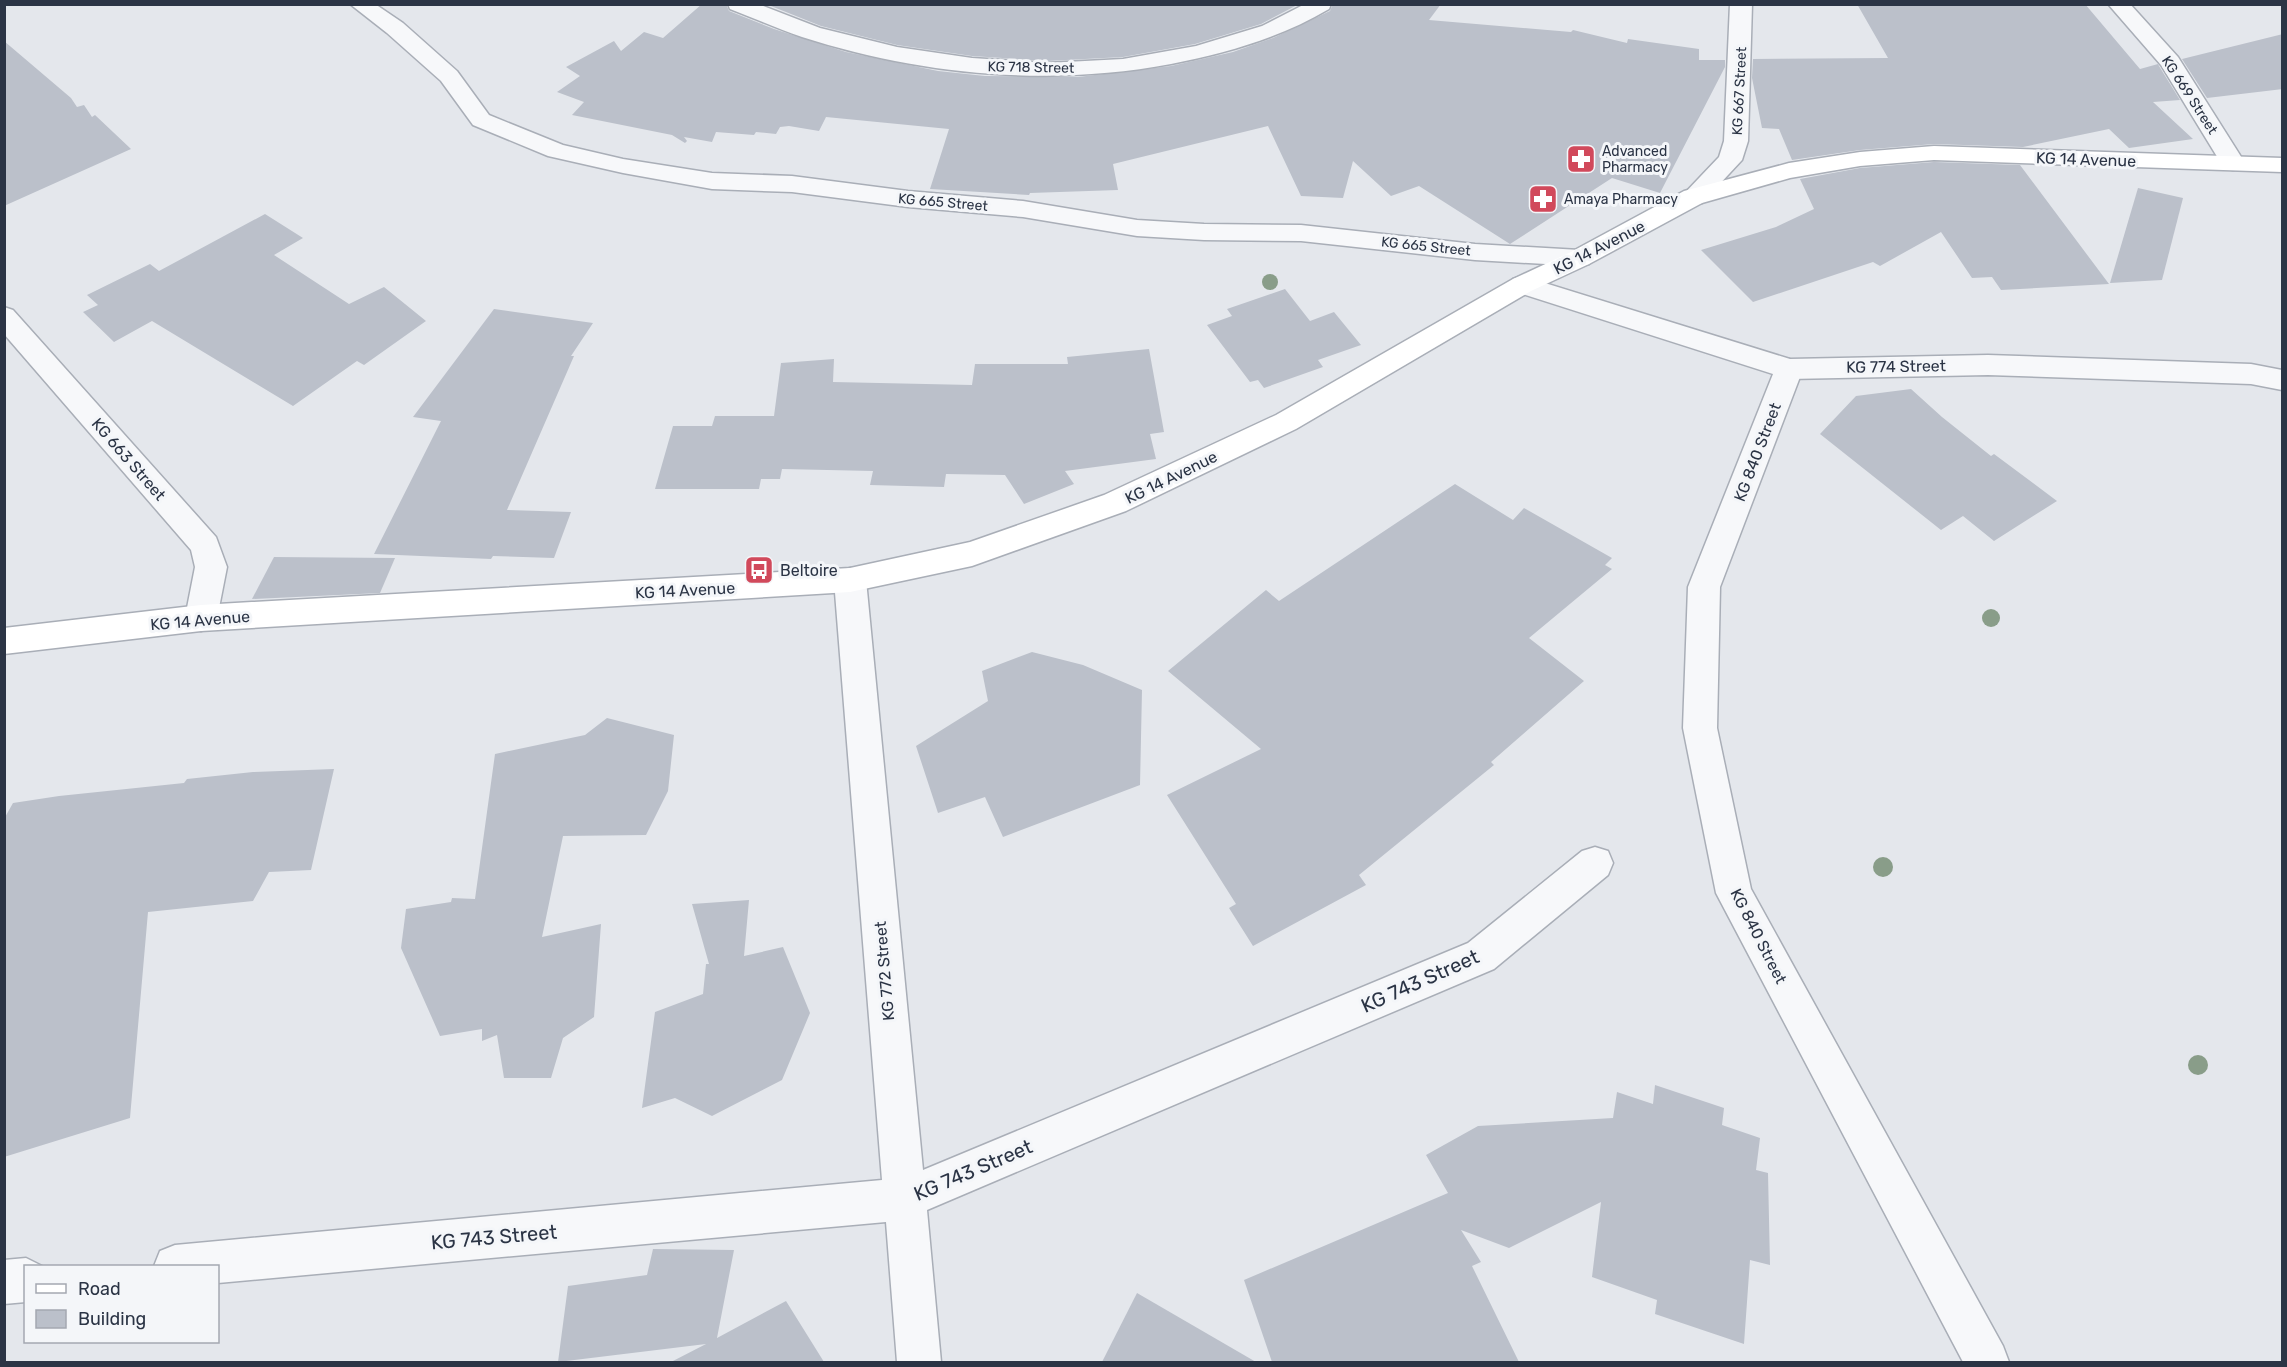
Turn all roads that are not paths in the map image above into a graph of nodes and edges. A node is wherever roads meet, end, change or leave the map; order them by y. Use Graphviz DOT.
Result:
graph roads {
  1 [pos="360,4"];
  2 [pos="738,4"];
  3 [pos="1321,4"];
  4 [pos="1741,4"];
  5 [pos="2118,4"];
  6 [pos="2233,163"];
  7 [pos="2283,165"];
  8 [pos="1693,197"];
  9 [pos="1580,258"];
  10 [pos="1522,285"];
  11 [pos="4,316"];
  12 [pos="1789,369"];
  13 [pos="2283,380"];
  14 [pos="850,580"];
  15 [pos="201,618"];
  16 [pos="4,641"];
  17 [pos="1595,863"];
  18 [pos="904,1199"];
  19 [pos="186,1265"];
  20 [pos="24,1280"];
  21 [pos="4,1282"];
  22 [pos="919,1362"];
  23 [pos="1988,1362"];
  1 -- 9 [label="street, KG 665 Street"];
  2 -- 3 [label="street, KG 718 Street"];
  4 -- 8 [label="street, KG 667 Street"];
  5 -- 6 [label="street, KG 669 Street"];
  6 -- 7 [label="main road, KG 14 Avenue"];
  6 -- 8 [label="main road, KG 14 Avenue"];
  8 -- 9 [label="main road, KG 14 Avenue"];
  9 -- 10 [label="main road, KG 14 Avenue"];
  10 -- 12 [label="street, KG 774 Street"];
  10 -- 14 [label="main road, KG 14 Avenue"];
  11 -- 15 [label="street, KG 663 Street"];
  12 -- 13 [label="street, KG 774 Street"];
  12 -- 23 [label="street, KG 840 Street"];
  14 -- 15 [label="main road, KG 14 Avenue"];
  14 -- 18 [label="street, KG 772 Street"];
  15 -- 16 [label="main road, KG 14 Avenue"];
  17 -- 18 [label="street, KG 743 Street"];
  18 -- 19 [label="street, KG 743 Street"];
  18 -- 22 [label="street, KG 772 Street"];
  20 -- 21 [label="street"];
}
